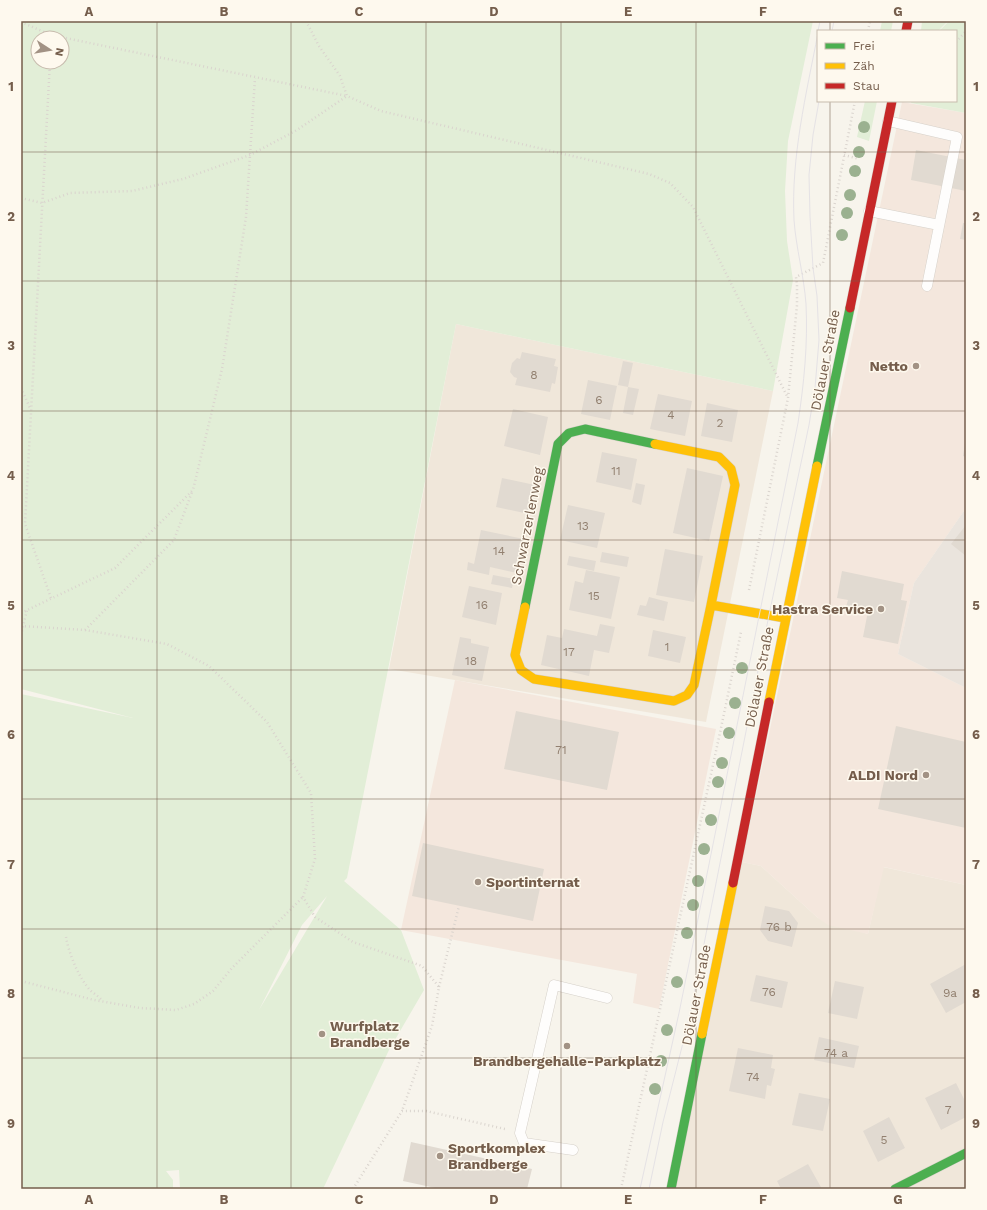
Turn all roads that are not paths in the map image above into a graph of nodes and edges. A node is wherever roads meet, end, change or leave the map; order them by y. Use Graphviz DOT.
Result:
graph roads {
  1 [pos="892,102"];
  2 [pos="888,121"];
  3 [pos="870,211"];
  4 [pos="938,225"];
  5 [pos="927,286"];
  6 [pos="711,605"];
  7 [pos="785,618"];
  8 [pos="607,998"];
  9 [pos="573,1150"];
  10 [pos="966,1153"];
  11 [pos="671,1189"];
  12 [pos="895,1189"];
  1 -- 2 [label="main road, Dölauer Straße"];
  2 -- 3 [label="main road, Dölauer Straße"];
  2 -- 4 [label="lane"];
  3 -- 4 [label="lane"];
  3 -- 7 [label="main road, Dölauer Straße"];
  4 -- 5 [label="lane"];
  6 -- 6 [label="main road, Schwarzerlenweg"];
  6 -- 7 [label="main road"];
  7 -- 11 [label="main road, Dölauer Straße"];
  8 -- 9 [label="lane"];
  10 -- 12 [label="main road"];
}
